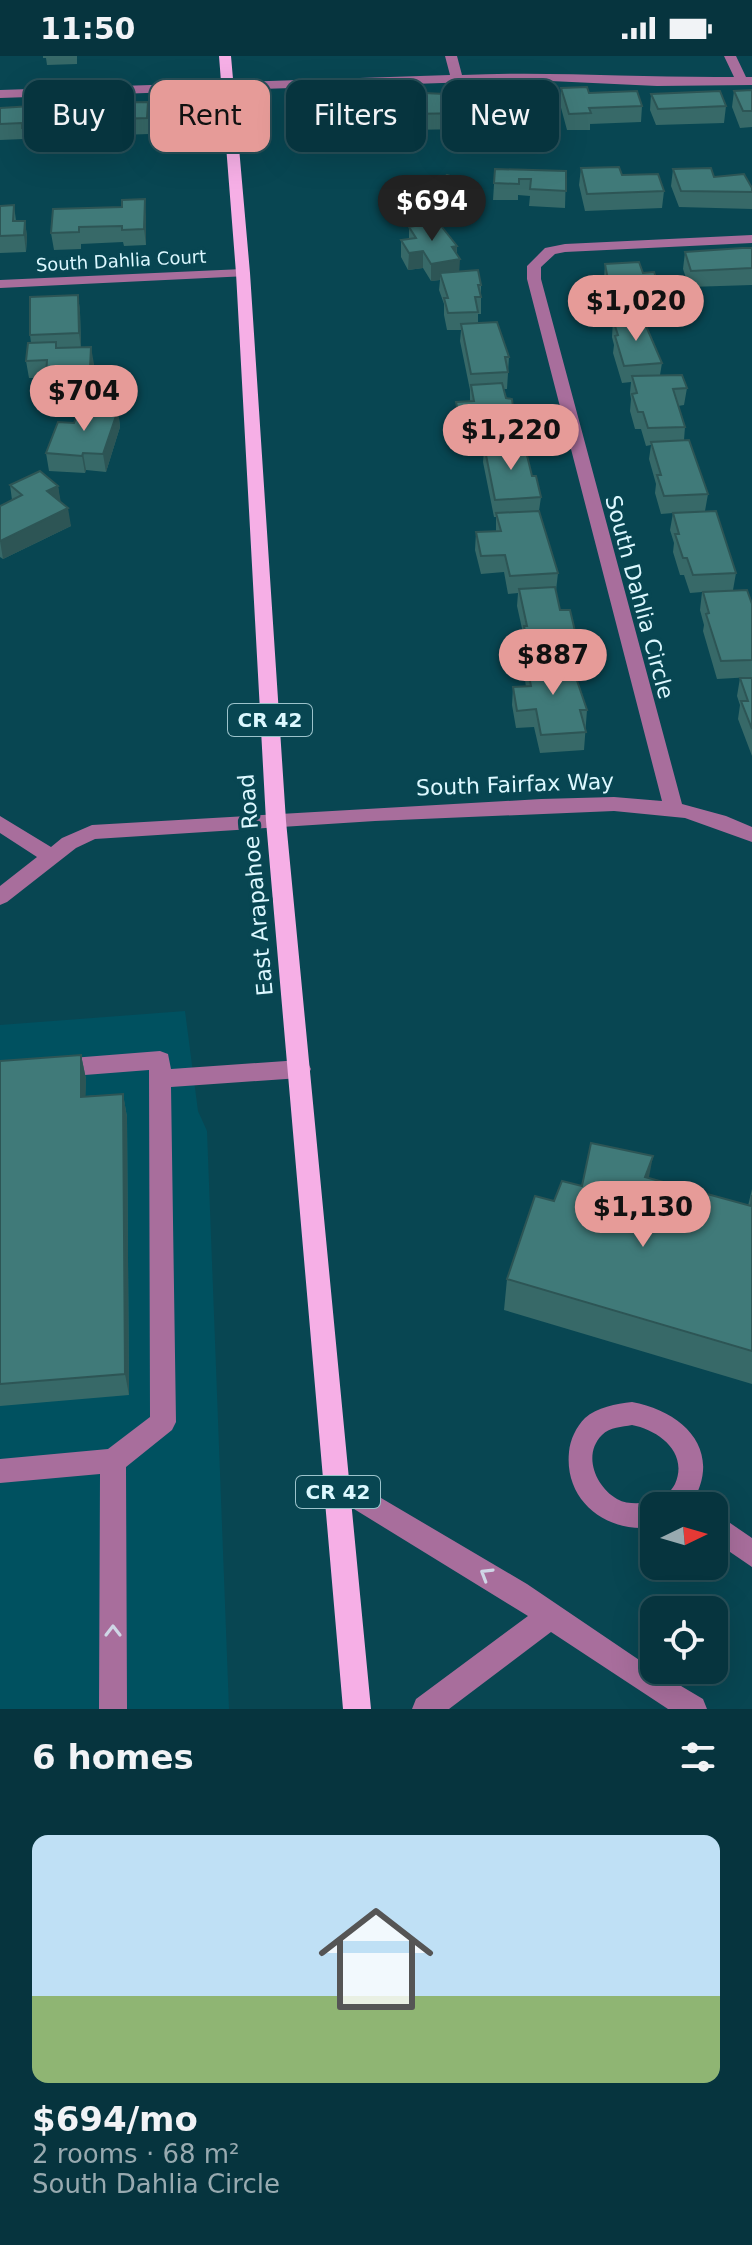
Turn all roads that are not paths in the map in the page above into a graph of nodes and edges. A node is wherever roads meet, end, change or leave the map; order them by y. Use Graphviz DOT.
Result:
graph roads {
  1 [pos="225,56"];
  2 [pos="451,56"];
  3 [pos="730,56"];
  4 [pos="457,78"];
  5 [pos="227,80"];
  6 [pos="747,81"];
  7 [pos="270,85"];
  8 [pos="150,89"];
  9 [pos="0,94"];
  10 [pos="233,152"];
  11 [pos="752,239"];
  12 [pos="243,273"];
  13 [pos="0,284"];
  14 [pos="674,809"];
  15 [pos="276,821"];
  16 [pos="0,823"];
  17 [pos="752,835"];
  18 [pos="51,857"];
  19 [pos="0,897"];
  20 [pos="44,1069"];
  21 [pos="300,1069"];
  22 [pos="160,1079"];
  23 [pos="113,1461"];
  24 [pos="0,1471"];
  25 [pos="337,1484"];
  26 [pos="686,1492"];
  27 [pos="640,1517"];
  28 [pos="728,1536"];
  29 [pos="752,1554"];
  30 [pos="551,1616"];
  31 [pos="113,1709"];
  32 [pos="357,1709"];
  33 [pos="426,1709"];
  34 [pos="693,1709"];
  1 -- 5 [label="main road, East Arapahoe Road / CR 42"];
  2 -- 4 [label="street"];
  3 -- 6 [label="street"];
  4 -- 6 [label="street"];
  4 -- 7 [label="street"];
  8 -- 9 [label="street"];
  10 -- 12 [label="main road, East Arapahoe Road / CR 42"];
  11 -- 14 [label="street, South Dahlia Circle"];
  12 -- 13 [label="street, South Dahlia Court"];
  12 -- 15 [label="main road, East Arapahoe Road / CR 42"];
  14 -- 15 [label="street, South Fairfax Way"];
  14 -- 17 [label="street, South Fairfax Way"];
  15 -- 18 [label="street, South Fairfax Way"];
  15 -- 21 [label="main road, East Arapahoe Road / CR 42"];
  16 -- 18 [label="street"];
  18 -- 19 [label="street, South Fairfax Way"];
  20 -- 22 [label="street"];
  21 -- 22 [label="street"];
  21 -- 25 [label="main road, East Arapahoe Road / CR 42"];
  22 -- 23 [label="street"];
  23 -- 24 [label="street"];
  31 -- 23 [label="street, one-way"];
  30 -- 25 [label="street, one-way"];
  25 -- 32 [label="main road, East Arapahoe Road / CR 42"];
  26 -- 27 [label="street"];
  28 -- 29 [label="street"];
  30 -- 33 [label="street"];
  30 -- 34 [label="street"];
}
